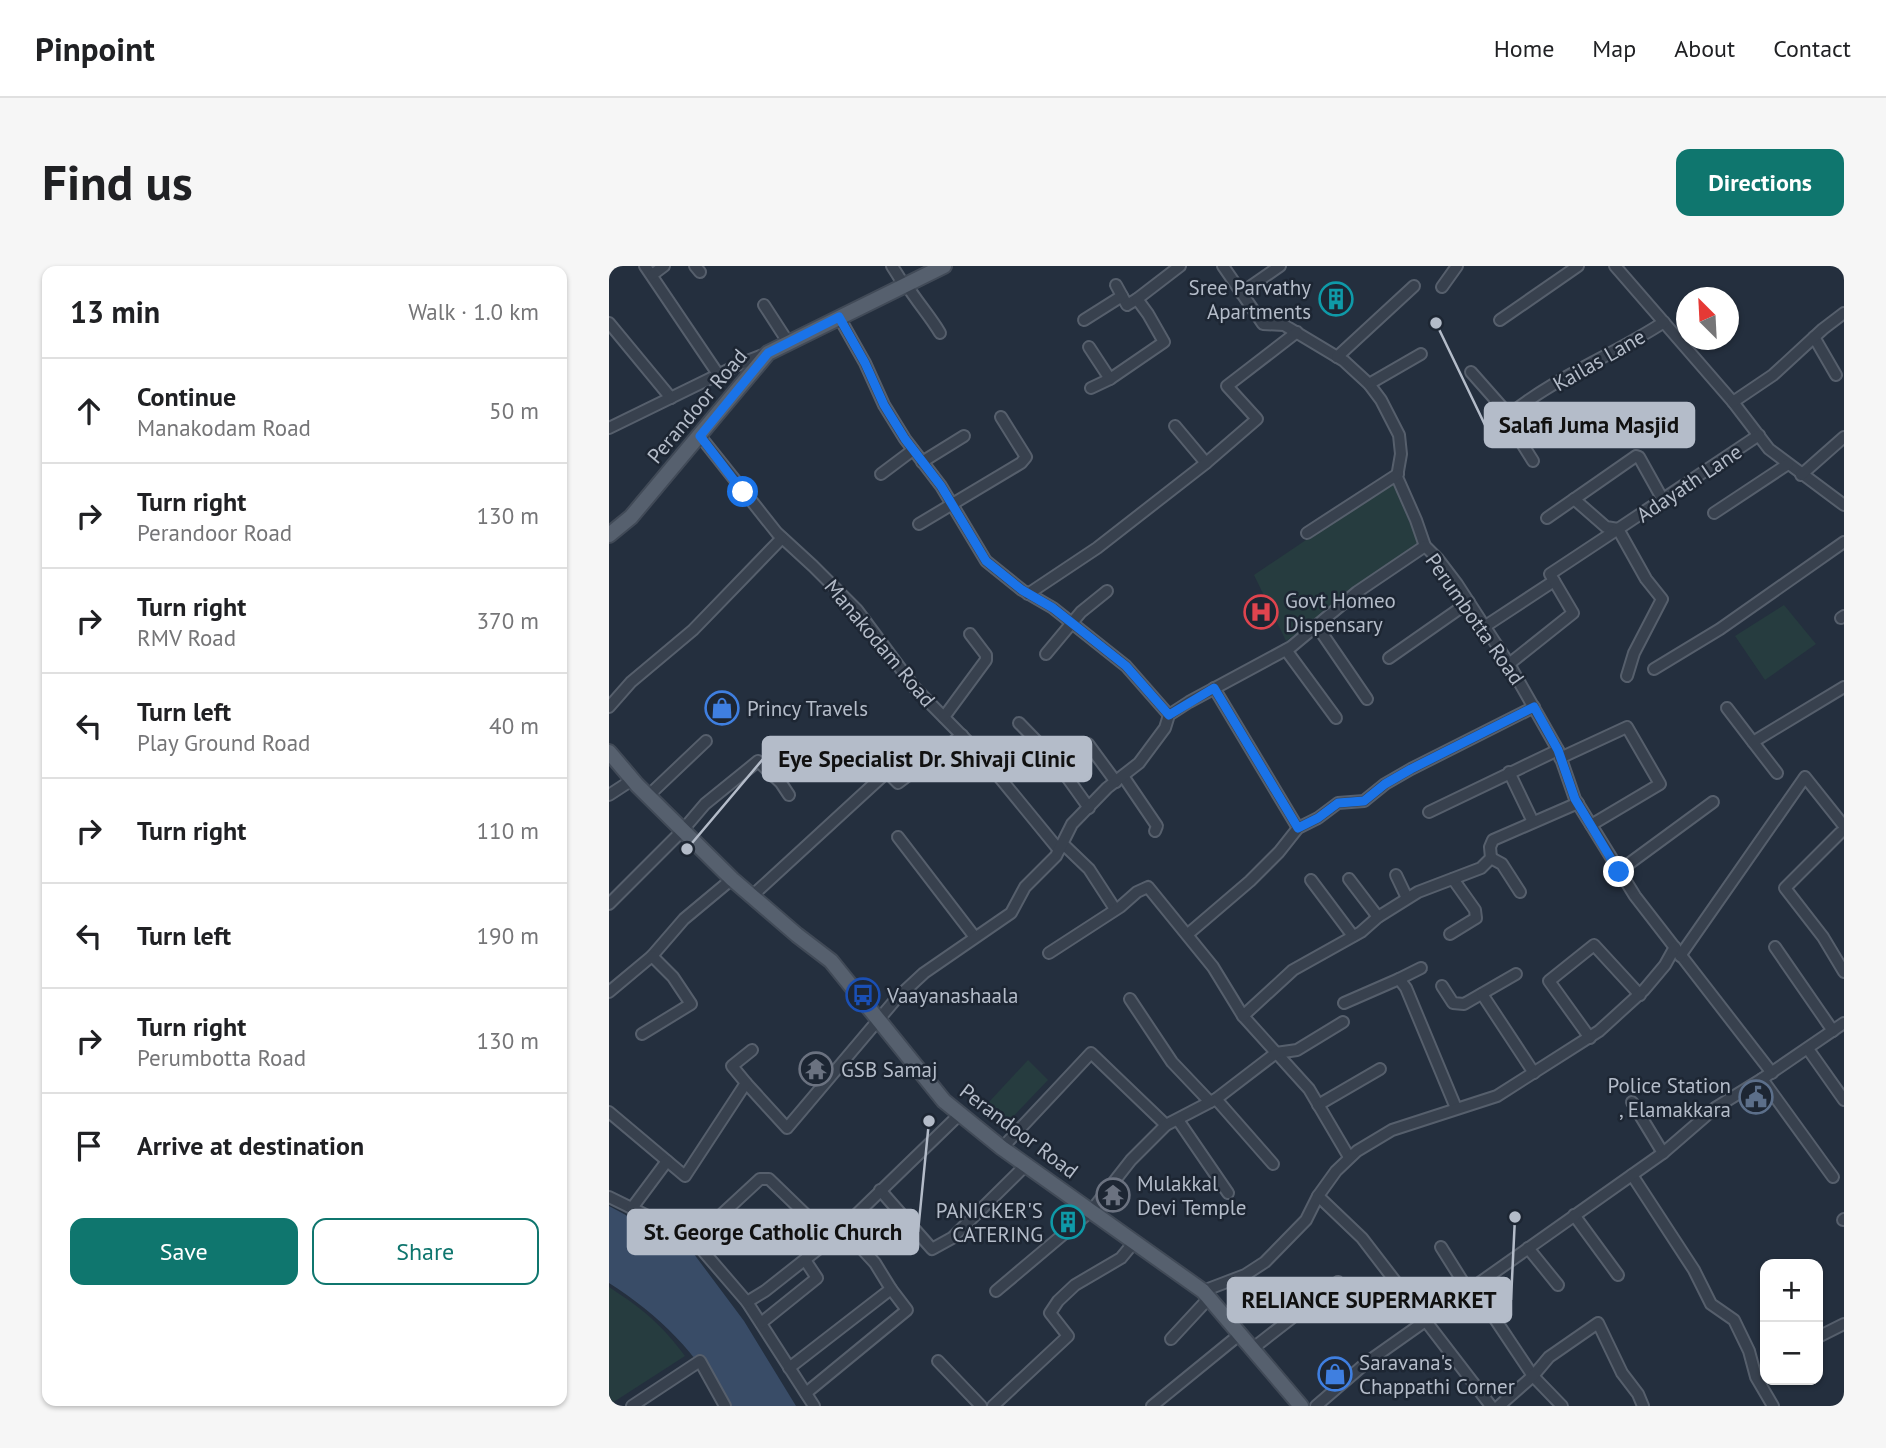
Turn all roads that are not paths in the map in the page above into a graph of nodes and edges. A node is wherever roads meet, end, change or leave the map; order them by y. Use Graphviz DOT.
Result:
graph roads {
  1 [pos="664,266"];
  2 [pos="892,266"];
  3 [pos="944,266"];
  4 [pos="1180,266"];
  5 [pos="1223,266"];
  6 [pos="1280,266"];
  7 [pos="1457,266"];
  8 [pos="1578,266"];
  9 [pos="1616,266"];
  10 [pos="649,271"];
  11 [pos="905,285"];
  12 [pos="1116,285"];
  13 [pos="1414,286"];
  14 [pos="1442,287"];
  15 [pos="1241,293"];
  16 [pos="1122,296"];
  17 [pos="1137,299"];
  18 [pos="764,305"];
  19 [pos="1844,313"];
  20 [pos="839,317"];
  21 [pos="1084,320"];
  22 [pos="1500,320"];
  23 [pos="1664,322"];
  24 [pos="609,323"];
  25 [pos="1297,332"];
  26 [pos="940,333"];
  27 [pos="1814,337"];
  28 [pos="788,342"];
  29 [pos="1089,347"];
  30 [pos="768,353"];
  31 [pos="1422,354"];
  32 [pos="1337,357"];
  33 [pos="1471,372"];
  34 [pos="718,374"];
  35 [pos="1836,375"];
  36 [pos="1110,379"];
  37 [pos="1369,384"];
  38 [pos="1091,388"];
  39 [pos="671,398"];
  40 [pos="1733,402"];
  41 [pos="1509,415"];
  42 [pos="1001,417"];
  43 [pos="1175,426"];
  44 [pos="609,428"];
  45 [pos="1759,435"];
  46 [pos="700,436"];
  47 [pos="964,436"];
  48 [pos="1844,437"];
  49 [pos="913,450"];
  50 [pos="1533,461"];
  51 [pos="922,462"];
  52 [pos="1206,463"];
  53 [pos="1788,464"];
  54 [pos="881,474"];
  55 [pos="1398,474"];
  56 [pos="1801,475"];
  57 [pos="1574,499"];
  58 [pos="1663,500"];
  59 [pos="1844,505"];
  60 [pos="953,506"];
  61 [pos="1714,513"];
  62 [pos="1547,518"];
  63 [pos="919,524"];
  64 [pos="1619,529"];
  65 [pos="1307,533"];
  66 [pos="609,535"];
  67 [pos="782,538"];
  68 [pos="1844,542"];
  69 [pos="1425,546"];
  70 [pos="1553,581"];
  71 [pos="1107,591"];
  72 [pos="1028,594"];
  73 [pos="1469,602"];
  74 [pos="1072,624"];
  75 [pos="1317,626"];
  76 [pos="1484,627"];
  77 [pos="970,634"];
  78 [pos="1286,650"];
  79 [pos="1046,654"];
  80 [pos="1389,658"];
  81 [pos="1509,664"];
  82 [pos="1654,668"];
  83 [pos="1627,676"];
  84 [pos="1844,687"];
  85 [pos="1214,688"];
  86 [pos="1367,699"];
  87 [pos="609,707"];
  88 [pos="1534,707"];
  89 [pos="1727,708"];
  90 [pos="1169,715"];
  91 [pos="944,716"];
  92 [pos="1336,718"];
  93 [pos="1019,723"];
  94 [pos="962,735"];
  95 [pos="706,741"];
  96 [pos="1753,742"];
  97 [pos="1088,744"];
  98 [pos="609,752"];
  99 [pos="1559,754"];
  100 [pos="1509,772"];
  101 [pos="1777,774"];
  102 [pos="632,779"];
  103 [pos="1119,779"];
  104 [pos="609,795"];
  105 [pos="789,795"];
  106 [pos="648,796"];
  107 [pos="1713,802"];
  108 [pos="1577,803"];
  109 [pos="1089,808"];
  110 [pos="1429,812"];
  111 [pos="1533,822"];
  112 [pos="1591,825"];
  113 [pos="1298,828"];
  114 [pos="1842,829"];
  115 [pos="682,831"];
  116 [pos="1155,831"];
  117 [pos="898,837"];
  118 [pos="1061,847"];
  119 [pos="1491,858"];
  120 [pos="1619,872"];
  121 [pos="1395,875"];
  122 [pos="1349,878"];
  123 [pos="732,879"];
  124 [pos="1453,879"];
  125 [pos="1311,880"];
  126 [pos="1520,891"];
  127 [pos="753,895"];
  128 [pos="1407,898"];
  129 [pos="609,904"];
  130 [pos="1115,909"];
  131 [pos="1378,917"];
  132 [pos="1188,934"];
  133 [pos="1450,934"];
  134 [pos="974,936"];
  135 [pos="1353,936"];
  136 [pos="1775,947"];
  137 [pos="1677,951"];
  138 [pos="1049,953"];
  139 [pos="652,956"];
  140 [pos="1421,968"];
  141 [pos="1844,972"];
  142 [pos="1516,974"];
  143 [pos="1399,979"];
  144 [pos="1442,986"];
  145 [pos="610,992"];
  146 [pos="1482,993"];
  147 [pos="1640,995"];
  148 [pos="1130,999"];
  149 [pos="1344,1003"];
  150 [pos="1243,1016"];
  151 [pos="879,1020"];
  152 [pos="1343,1022"];
  153 [pos="1844,1023"];
  154 [pos="1833,1031"];
  155 [pos="642,1034"];
  156 [pos="1590,1038"];
  157 [pos="1808,1049"];
  158 [pos="752,1051"];
  159 [pos="1276,1054"];
  160 [pos="1380,1069"];
  161 [pos="1534,1073"];
  162 [pos="1772,1073"];
  163 [pos="1762,1079"];
  164 [pos="746,1083"];
  165 [pos="1844,1100"];
  166 [pos="1213,1101"];
  167 [pos="1632,1102"];
  168 [pos="1318,1105"];
  169 [pos="1456,1108"];
  170 [pos="609,1112"];
  171 [pos="960,1114"];
  172 [pos="1178,1121"];
  173 [pos="1166,1125"];
  174 [pos="1002,1148"];
  175 [pos="1663,1153"];
  176 [pos="1349,1157"];
  177 [pos="667,1161"];
  178 [pos="1027,1164"];
  179 [pos="1273,1164"];
  180 [pos="1632,1175"];
  181 [pos="1833,1177"];
  182 [pos="880,1191"];
  183 [pos="1228,1193"];
  184 [pos="1318,1196"];
  185 [pos="609,1197"];
  186 [pos="632,1208"];
  187 [pos="1091,1211"];
  188 [pos="1574,1215"];
  189 [pos="842,1227"];
  190 [pos="831,1239"];
  191 [pos="694,1240"];
  192 [pos="1135,1241"];
  193 [pos="1441,1247"];
  194 [pos="1528,1248"];
  195 [pos="805,1260"];
  196 [pos="1618,1275"];
  197 [pos="1338,1282"];
  198 [pos="1558,1285"];
  199 [pos="1470,1288"];
  200 [pos="891,1289"];
  201 [pos="996,1291"];
  202 [pos="1206,1295"];
  203 [pos="747,1301"];
  204 [pos="1425,1320"];
  205 [pos="761,1323"];
  206 [pos="1844,1324"];
  207 [pos="1823,1334"];
  208 [pos="1239,1335"];
  209 [pos="1171,1339"];
  210 [pos="1252,1349"];
  211 [pos="1760,1360"];
  212 [pos="938,1361"];
  213 [pos="1752,1362"];
  214 [pos="789,1368"];
  215 [pos="1533,1376"];
  216 [pos="806,1393"];
  217 [pos="632,1406"];
  218 [pos="725,1406"];
  219 [pos="814,1406"];
  220 [pos="981,1406"];
  221 [pos="993,1406"];
  222 [pos="1152,1406"];
  223 [pos="1301,1406"];
  224 [pos="1316,1406"];
  225 [pos="1491,1406"];
  226 [pos="1499,1406"];
  227 [pos="1562,1406"];
  228 [pos="1643,1406"];
  229 [pos="1773,1406"];
  1 -- 10 [label="street"];
  2 -- 11 [label="street"];
  3 -- 11 [label="main road, Perandoor Road"];
  4 -- 17 [label="street"];
  5 -- 15 [label="street, Perumbotta Road"];
  6 -- 15 [label="street"];
  7 -- 14 [label="street"];
  8 -- 22 [label="street"];
  9 -- 23 [label="street"];
  10 -- 34 [label="street"];
  11 -- 20 [label="main road, Perandoor Road"];
  11 -- 26 [label="street"];
  12 -- 16 [label="street"];
  13 -- 32 [label="street"];
  15 -- 25 [label="street, Perumbotta Road"];
  16 -- 17 [label="street"];
  16 -- 21 [label="street"];
  17 -- 36 [label="street"];
  18 -- 28 [label="street"];
  19 -- 27 [label="street"];
  20 -- 28 [label="main road, Perandoor Road"];
  20 -- 49 [label="street"];
  23 -- 40 [label="street"];
  23 -- 41 [label="street, Kailas Lane"];
  24 -- 39 [label="street"];
  25 -- 32 [label="street, Perumbotta Road"];
  25 -- 52 [label="street"];
  27 -- 35 [label="street"];
  27 -- 40 [label="street"];
  28 -- 30 [label="main road, Perandoor Road"];
  29 -- 36 [label="street"];
  30 -- 34 [label="street"];
  30 -- 46 [label="main road, Perandoor Road"];
  31 -- 37 [label="street"];
  32 -- 37 [label="street, Perumbotta Road"];
  33 -- 41 [label="street"];
  34 -- 39 [label="street"];
  36 -- 38 [label="street"];
  37 -- 55 [label="street, Perumbotta Road"];
  39 -- 44 [label="street"];
  40 -- 45 [label="street"];
  41 -- 50 [label="street"];
  42 -- 60 [label="street"];
  43 -- 52 [label="street"];
  45 -- 53 [label="street"];
  45 -- 58 [label="street, Adayath Lane"];
  46 -- 66 [label="main road, Perandoor Road"];
  46 -- 67 [label="street, Manakodam Road"];
  47 -- 51 [label="street"];
  48 -- 56 [label="street"];
  49 -- 51 [label="street"];
  49 -- 54 [label="street"];
  51 -- 60 [label="street"];
  52 -- 72 [label="street"];
  53 -- 56 [label="street"];
  53 -- 61 [label="street"];
  55 -- 65 [label="street"];
  55 -- 69 [label="street, Perumbotta Road"];
  56 -- 59 [label="street"];
  57 -- 58 [label="street"];
  57 -- 62 [label="street"];
  57 -- 64 [label="street"];
  58 -- 64 [label="street, Adayath Lane"];
  60 -- 63 [label="street"];
  60 -- 72 [label="street"];
  64 -- 70 [label="street"];
  64 -- 83 [label="street, Adayath Lane"];
  67 -- 87 [label="street"];
  67 -- 91 [label="street, Manakodam Road"];
  68 -- 82 [label="street"];
  69 -- 73 [label="street, Perumbotta Road"];
  69 -- 75 [label="street"];
  70 -- 76 [label="street"];
  70 -- 81 [label="street"];
  71 -- 74 [label="street"];
  72 -- 74 [label="street"];
  73 -- 76 [label="street, Perumbotta Road"];
  73 -- 80 [label="street"];
  74 -- 79 [label="street"];
  74 -- 90 [label="street"];
  75 -- 78 [label="street"];
  75 -- 86 [label="street"];
  76 -- 81 [label="street, Perumbotta Road"];
  77 -- 91 [label="street"];
  78 -- 85 [label="street"];
  78 -- 92 [label="street"];
  81 -- 88 [label="street, Perumbotta Road"];
  84 -- 96 [label="street"];
  85 -- 90 [label="street"];
  85 -- 113 [label="street"];
  88 -- 99 [label="street, Perumbotta Road"];
  88 -- 113 [label="street"];
  89 -- 96 [label="street"];
  90 -- 103 [label="street"];
  91 -- 94 [label="street, Manakodam Road"];
  93 -- 109 [label="street"];
  94 -- 118 [label="street, Manakodam Road"];
  94 -- 127 [label="street"];
  95 -- 106 [label="street"];
  96 -- 101 [label="street"];
  97 -- 103 [label="street"];
  98 -- 102 [label="main road, Perandoor Road"];
  99 -- 100 [label="street"];
  99 -- 108 [label="street, Perumbotta Road"];
  99 -- 112 [label="street"];
  100 -- 110 [label="street"];
  100 -- 111 [label="street"];
  102 -- 104 [label="street"];
  102 -- 106 [label="main road, Perandoor Road"];
  103 -- 109 [label="street"];
  103 -- 116 [label="street"];
  105 -- 115 [label="street"];
  106 -- 115 [label="main road, Perandoor Road"];
  107 -- 120 [label="street"];
  108 -- 111 [label="street"];
  108 -- 112 [label="street, Perumbotta Road"];
  109 -- 118 [label="street"];
  111 -- 119 [label="street"];
  112 -- 120 [label="street, Perumbotta Road"];
  113 -- 132 [label="street"];
  114 -- 137 [label="street"];
  114 -- 141 [label="street"];
  115 -- 123 [label="main road, Perandoor Road"];
  115 -- 129 [label="street"];
  117 -- 134 [label="street"];
  118 -- 130 [label="street, Manakodam Road"];
  118 -- 134 [label="street"];
  119 -- 124 [label="street"];
  119 -- 126 [label="street"];
  120 -- 137 [label="street, Perumbotta Road"];
  121 -- 128 [label="street"];
  122 -- 131 [label="street"];
  123 -- 127 [label="main road, Perandoor Road"];
  123 -- 139 [label="street"];
  124 -- 128 [label="street"];
  124 -- 133 [label="street"];
  125 -- 135 [label="street"];
  127 -- 151 [label="main road, Perandoor Road"];
  128 -- 131 [label="street"];
  130 -- 132 [label="street"];
  130 -- 138 [label="street"];
  131 -- 135 [label="street"];
  132 -- 150 [label="street"];
  134 -- 151 [label="street"];
  135 -- 150 [label="street"];
  136 -- 154 [label="street"];
  137 -- 147 [label="street"];
  137 -- 162 [label="street, Perumbotta Road"];
  139 -- 145 [label="street"];
  139 -- 155 [label="street"];
  140 -- 143 [label="street"];
  142 -- 146 [label="street"];
  143 -- 149 [label="street"];
  143 -- 169 [label="street"];
  144 -- 146 [label="street"];
  146 -- 161 [label="street"];
  147 -- 156 [label="street"];
  147 -- 156 [label="street"];
  148 -- 166 [label="street"];
  150 -- 159 [label="street"];
  151 -- 164 [label="street"];
  151 -- 171 [label="main road, Perandoor Road"];
  152 -- 159 [label="street"];
  153 -- 154 [label="street"];
  154 -- 157 [label="street"];
  156 -- 161 [label="street"];
  157 -- 162 [label="street"];
  157 -- 165 [label="street"];
  158 -- 164 [label="street"];
  159 -- 166 [label="street"];
  159 -- 168 [label="street"];
  160 -- 168 [label="street"];
  161 -- 169 [label="street"];
  162 -- 163 [label="street"];
  163 -- 175 [label="street"];
  163 -- 181 [label="street"];
  164 -- 177 [label="street"];
  166 -- 172 [label="street"];
  166 -- 179 [label="street"];
  167 -- 175 [label="street"];
  168 -- 176 [label="street"];
  169 -- 176 [label="street"];
  170 -- 177 [label="street"];
  171 -- 174 [label="main road, Perandoor Road"];
  171 -- 182 [label="street"];
  172 -- 173 [label="street"];
  172 -- 183 [label="street"];
  173 -- 174 [label="street"];
  173 -- 187 [label="street"];
  174 -- 178 [label="main road, Perandoor Road"];
  175 -- 180 [label="street"];
  176 -- 184 [label="street"];
  177 -- 186 [label="street"];
  178 -- 182 [label="street"];
  178 -- 187 [label="main road, Perandoor Road"];
  180 -- 188 [label="street"];
  180 -- 213 [label="street"];
  182 -- 189 [label="street"];
  184 -- 202 [label="street"];
  184 -- 204 [label="street"];
  185 -- 186 [label="street"];
  186 -- 191 [label="street"];
  187 -- 192 [label="main road, Perandoor Road"];
  187 -- 201 [label="street"];
  188 -- 194 [label="street"];
  188 -- 196 [label="street"];
  189 -- 190 [label="street"];
  189 -- 200 [label="street"];
  190 -- 191 [label="street"];
  190 -- 195 [label="street"];
  191 -- 203 [label="street"];
  192 -- 202 [label="main road, Perandoor Road"];
  192 -- 221 [label="street"];
  193 -- 199 [label="street"];
  194 -- 198 [label="street"];
  194 -- 199 [label="street"];
  195 -- 203 [label="street"];
  195 -- 205 [label="street"];
  197 -- 210 [label="street"];
  199 -- 204 [label="street"];
  199 -- 215 [label="street"];
  200 -- 214 [label="street"];
  200 -- 216 [label="street"];
  202 -- 208 [label="main road, Perandoor Road"];
  202 -- 209 [label="street"];
  203 -- 205 [label="street"];
  204 -- 224 [label="street"];
  204 -- 225 [label="street"];
  205 -- 214 [label="street"];
  206 -- 207 [label="street"];
  208 -- 210 [label="main road, Perandoor Road"];
  208 -- 222 [label="street"];
  210 -- 223 [label="main road, Perandoor Road"];
  211 -- 213 [label="street"];
  212 -- 220 [label="street"];
  213 -- 229 [label="street"];
  214 -- 216 [label="street"];
  215 -- 226 [label="street"];
  215 -- 227 [label="street"];
  215 -- 228 [label="street"];
  216 -- 219 [label="street"];
  217 -- 218 [label="street"];
}
